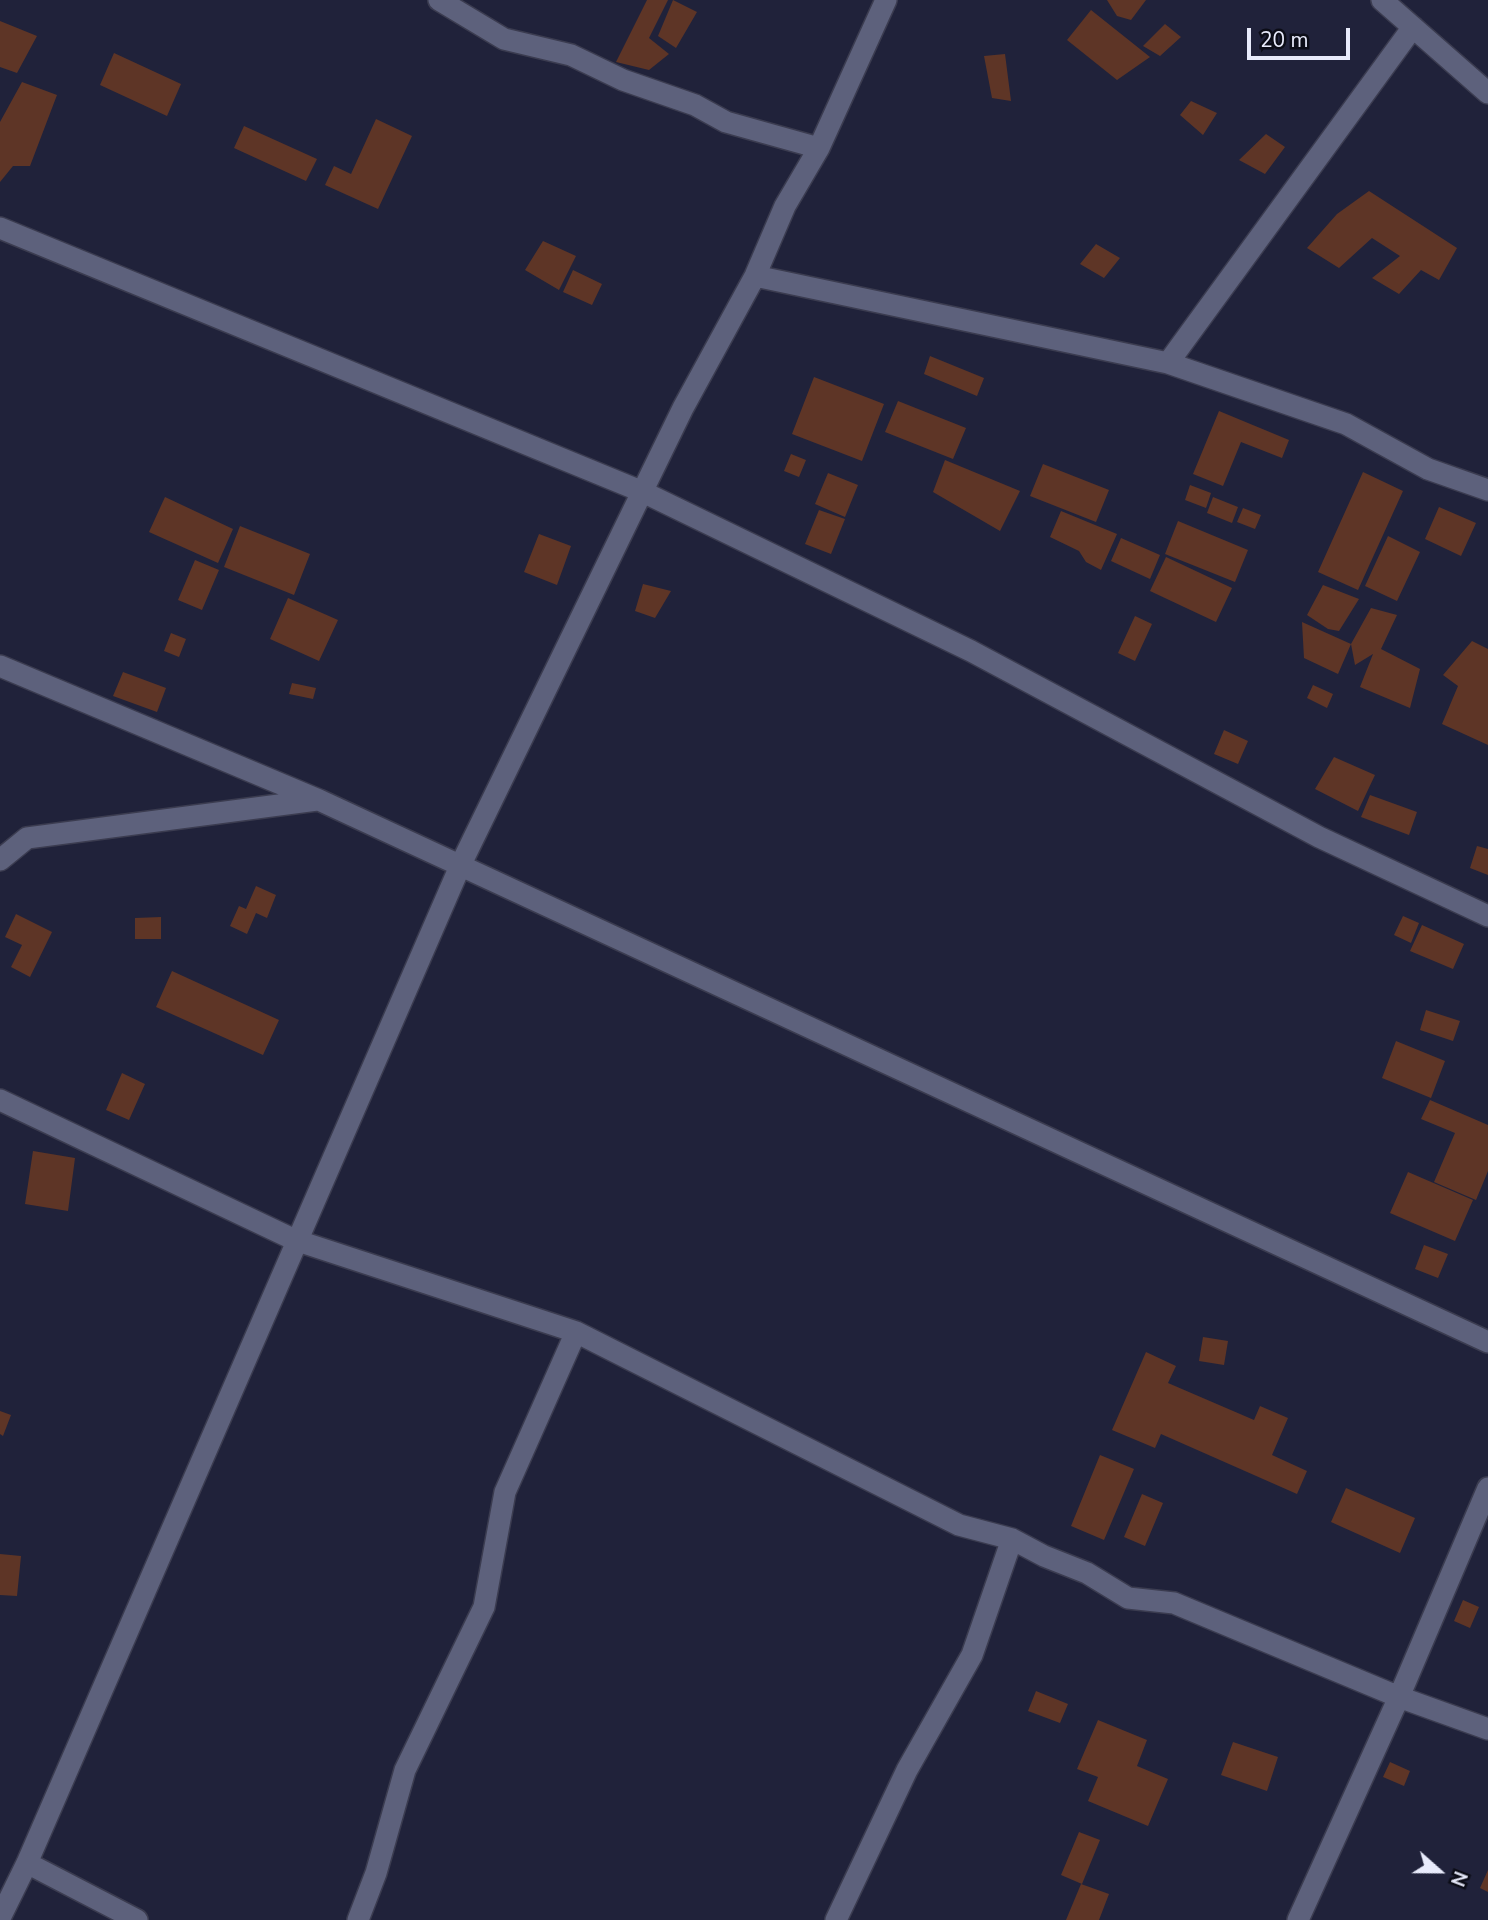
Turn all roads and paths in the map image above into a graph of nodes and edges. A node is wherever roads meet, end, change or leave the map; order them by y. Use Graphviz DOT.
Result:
graph roads {
  1 [pos="886,0"];
  2 [pos="1382,0"];
  3 [pos="442,1"];
  4 [pos="1413,27"];
  5 [pos="1488,93"];
  6 [pos="819,148"];
  7 [pos="0,228"];
  8 [pos="755,276"];
  9 [pos="1168,363"];
  10 [pos="1488,490"];
  11 [pos="643,492"];
  12 [pos="0,666"];
  13 [pos="319,800"];
  14 [pos="0,860"];
  15 [pos="461,864"];
  16 [pos="1488,916"];
  17 [pos="0,1100"];
  18 [pos="295,1240"];
  19 [pos="576,1332"];
  20 [pos="1488,1342"];
  21 [pos="1488,1488"];
  22 [pos="1012,1539"];
  23 [pos="1399,1697"];
  24 [pos="1488,1729"];
  25 [pos="27,1863"];
  26 [pos="0,1918"];
  27 [pos="137,1920"];
  28 [pos="358,1920"];
  29 [pos="836,1920"];
  30 [pos="1298,1920"];
  1 -- 6 [label="street"];
  2 -- 4 [label="street"];
  3 -- 6 [label="street"];
  4 -- 5 [label="street"];
  4 -- 9 [label="street"];
  6 -- 8 [label="street"];
  7 -- 11 [label="street"];
  8 -- 9 [label="street"];
  8 -- 11 [label="street"];
  9 -- 10 [label="street"];
  11 -- 15 [label="street"];
  11 -- 16 [label="street"];
  12 -- 13 [label="street"];
  13 -- 14 [label="street"];
  13 -- 15 [label="street"];
  15 -- 18 [label="street"];
  15 -- 20 [label="street"];
  17 -- 18 [label="street"];
  18 -- 19 [label="street"];
  18 -- 25 [label="street"];
  19 -- 22 [label="street"];
  19 -- 28 [label="street"];
  21 -- 23 [label="street"];
  22 -- 23 [label="street"];
  22 -- 29 [label="street"];
  23 -- 24 [label="street"];
  23 -- 30 [label="street"];
  25 -- 26 [label="street"];
  25 -- 27 [label="street"];
}
